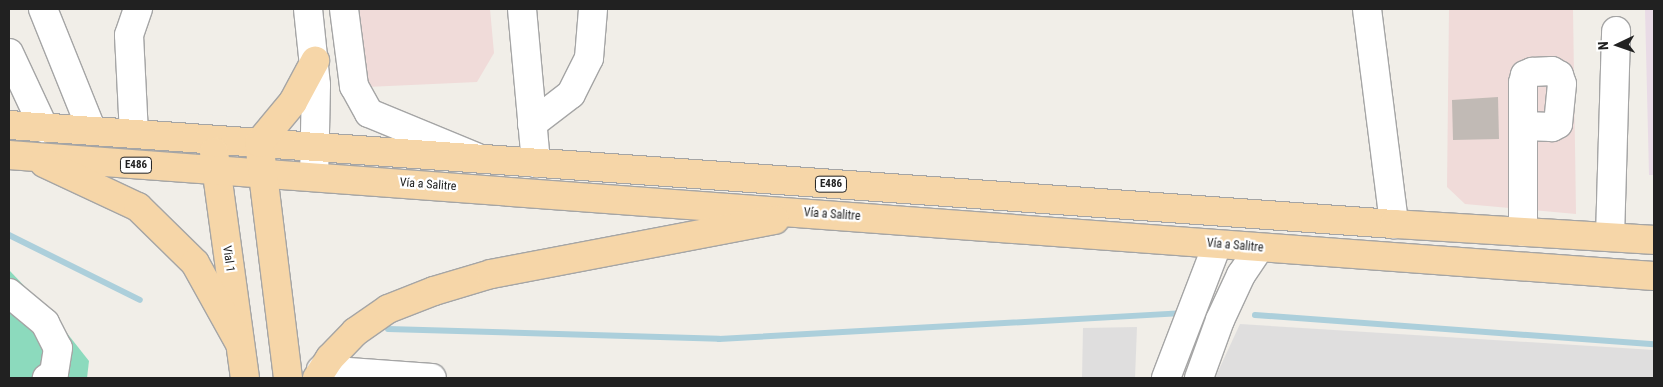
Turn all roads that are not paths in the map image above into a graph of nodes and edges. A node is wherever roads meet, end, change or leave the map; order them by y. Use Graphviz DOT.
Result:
graph roads {
  1 [pos="43,9"];
  2 [pos="138,9"];
  3 [pos="308,9"];
  4 [pos="344,9"];
  5 [pos="522,9"];
  6 [pos="593,9"];
  7 [pos="1367,9"];
  8 [pos="1616,31"];
  9 [pos="9,53"];
  10 [pos="351,54"];
  11 [pos="315,61"];
  12 [pos="532,124"];
  13 [pos="9,125"];
  14 [pos="1524,126"];
  15 [pos="44,128"];
  16 [pos="92,131"];
  17 [pos="134,134"];
  18 [pos="212,140"];
  19 [pos="259,143"];
  20 [pos="315,146"];
  21 [pos="19,156"];
  22 [pos="482,159"];
  23 [pos="536,163"];
  24 [pos="216,170"];
  25 [pos="264,173"];
  26 [pos="314,177"];
  27 [pos="812,213"];
  28 [pos="1394,224"];
  29 [pos="1523,232"];
  30 [pos="1610,237"];
  31 [pos="1654,240"];
  32 [pos="1217,245"];
  33 [pos="1259,248"];
  34 [pos="1654,276"];
  35 [pos="9,293"];
  36 [pos="239,342"];
  37 [pos="319,374"];
  38 [pos="47,378"];
  39 [pos="244,378"];
  40 [pos="288,378"];
  41 [pos="432,378"];
  42 [pos="1166,378"];
  43 [pos="1199,378"];
  1 -- 16 [label="street"];
  2 -- 17 [label="street"];
  3 -- 11 [label="street"];
  4 -- 10 [label="street"];
  5 -- 12 [label="street"];
  6 -- 12 [label="street"];
  7 -- 28 [label="street"];
  8 -- 30 [label="street"];
  9 -- 15 [label="street"];
  10 -- 11 [label="street"];
  10 -- 22 [label="street"];
  11 -- 19 [label="main road"];
  11 -- 20 [label="street"];
  12 -- 23 [label="street"];
  13 -- 15 [label="main road, E486"];
  14 -- 29 [label="street"];
  15 -- 16 [label="main road, E486"];
  16 -- 17 [label="main road, E486"];
  17 -- 18 [label="main road, E486"];
  18 -- 19 [label="main road, E486"];
  18 -- 24 [label="main road, Vial 1"];
  19 -- 20 [label="main road, E486"];
  19 -- 25 [label="main road"];
  20 -- 22 [label="main road, E486"];
  20 -- 26 [label="street"];
  21 -- 24 [label="main road, Vía a Salitre / E486"];
  21 -- 36 [label="main road"];
  22 -- 23 [label="main road, E486"];
  23 -- 28 [label="main road, E486"];
  24 -- 25 [label="main road, Vía a Salitre / E486"];
  24 -- 36 [label="main road, Vial 1"];
  25 -- 26 [label="main road, Vía a Salitre / E486"];
  25 -- 40 [label="main road"];
  26 -- 27 [label="main road, Vía a Salitre / E486"];
  27 -- 32 [label="main road, Vía a Salitre / E486"];
  27 -- 37 [label="main road"];
  28 -- 29 [label="main road, E486"];
  29 -- 30 [label="main road, E486"];
  30 -- 31 [label="main road, E486"];
  32 -- 33 [label="main road, Vía a Salitre / E486"];
  32 -- 42 [label="street"];
  33 -- 34 [label="main road, Vía a Salitre / E486"];
  33 -- 43 [label="street"];
  35 -- 38 [label="street"];
  36 -- 39 [label="main road, Vial 1"];
  37 -- 41 [label="street"];
}
